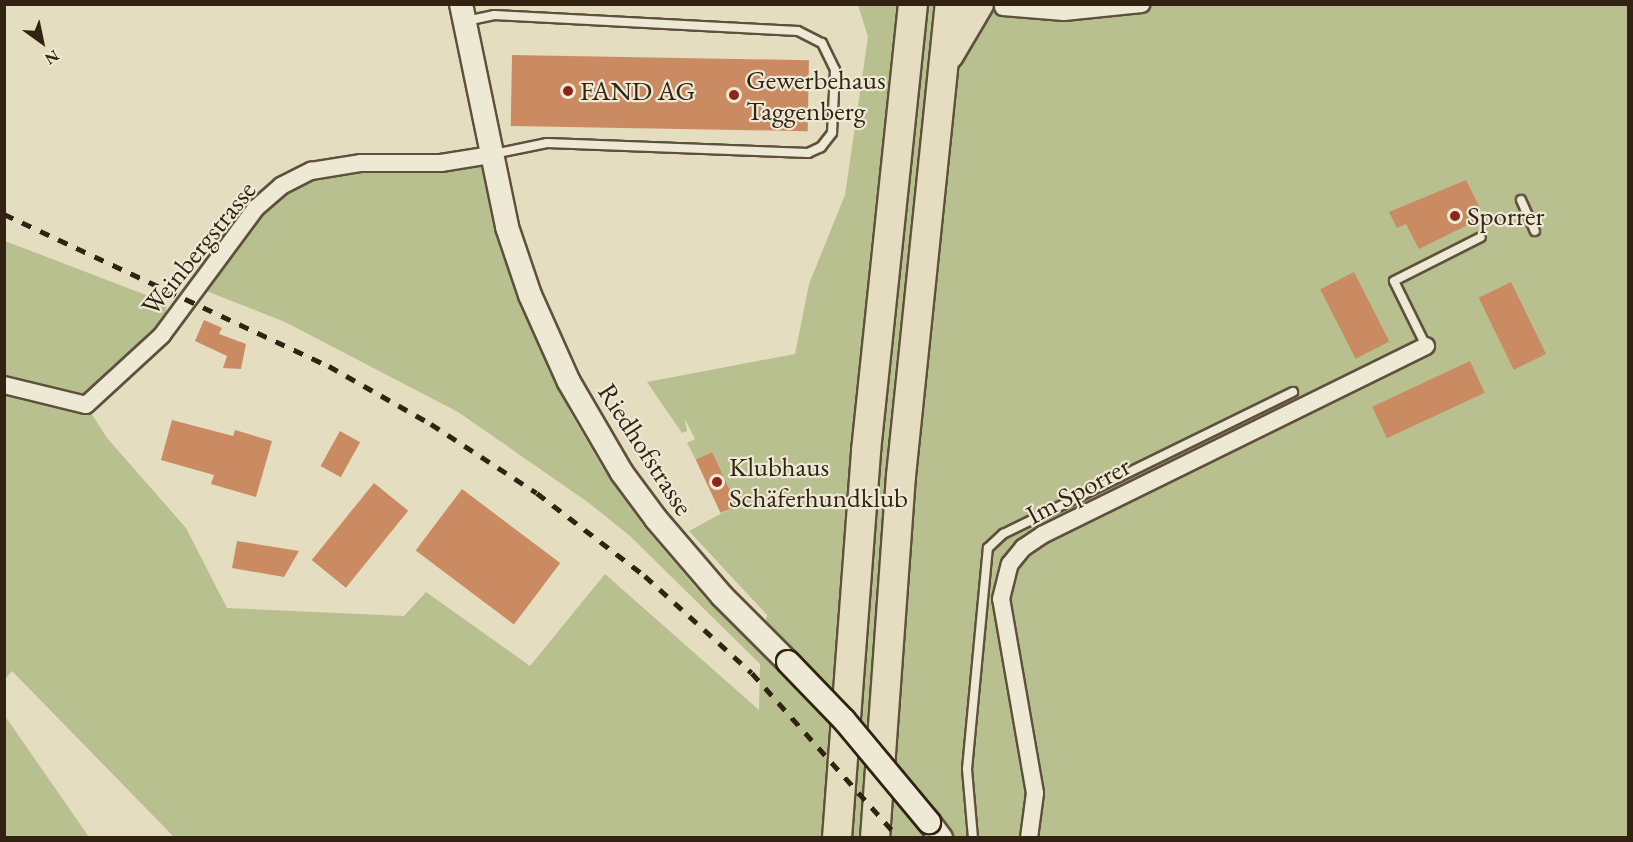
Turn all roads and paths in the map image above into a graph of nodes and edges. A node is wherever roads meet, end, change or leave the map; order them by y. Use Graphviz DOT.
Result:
graph roads {
  1 [pos="913,4"];
  2 [pos="951,4"];
  3 [pos="1142,4"];
  4 [pos="991,6"];
  5 [pos="463,13"];
  6 [pos="943,65"];
  7 [pos="499,153"];
  8 [pos="1521,200"];
  9 [pos="1535,231"];
  10 [pos="1481,237"];
  11 [pos="1426,346"];
  12 [pos="4,385"];
  13 [pos="1293,392"];
  14 [pos="935,830"];
  15 [pos="837,837"];
  16 [pos="874,837"];
  17 [pos="973,837"];
  18 [pos="1029,837"];
  1 -- 15 [label="highway"];
  2 -- 6 [label="highway"];
  3 -- 4 [label="street"];
  4 -- 6 [label="highway"];
  5 -- 7 [label="street, Riedhofstrasse"];
  5 -- 7 [label="lane"];
  6 -- 16 [label="highway"];
  7 -- 12 [label="street, Weinbergstrasse"];
  7 -- 14 [label="street, Riedhofstrasse, bridge"];
  8 -- 9 [label="lane"];
  10 -- 11 [label="lane"];
  11 -- 18 [label="street, Im Sporrer"];
  13 -- 17 [label="lane"];
}
